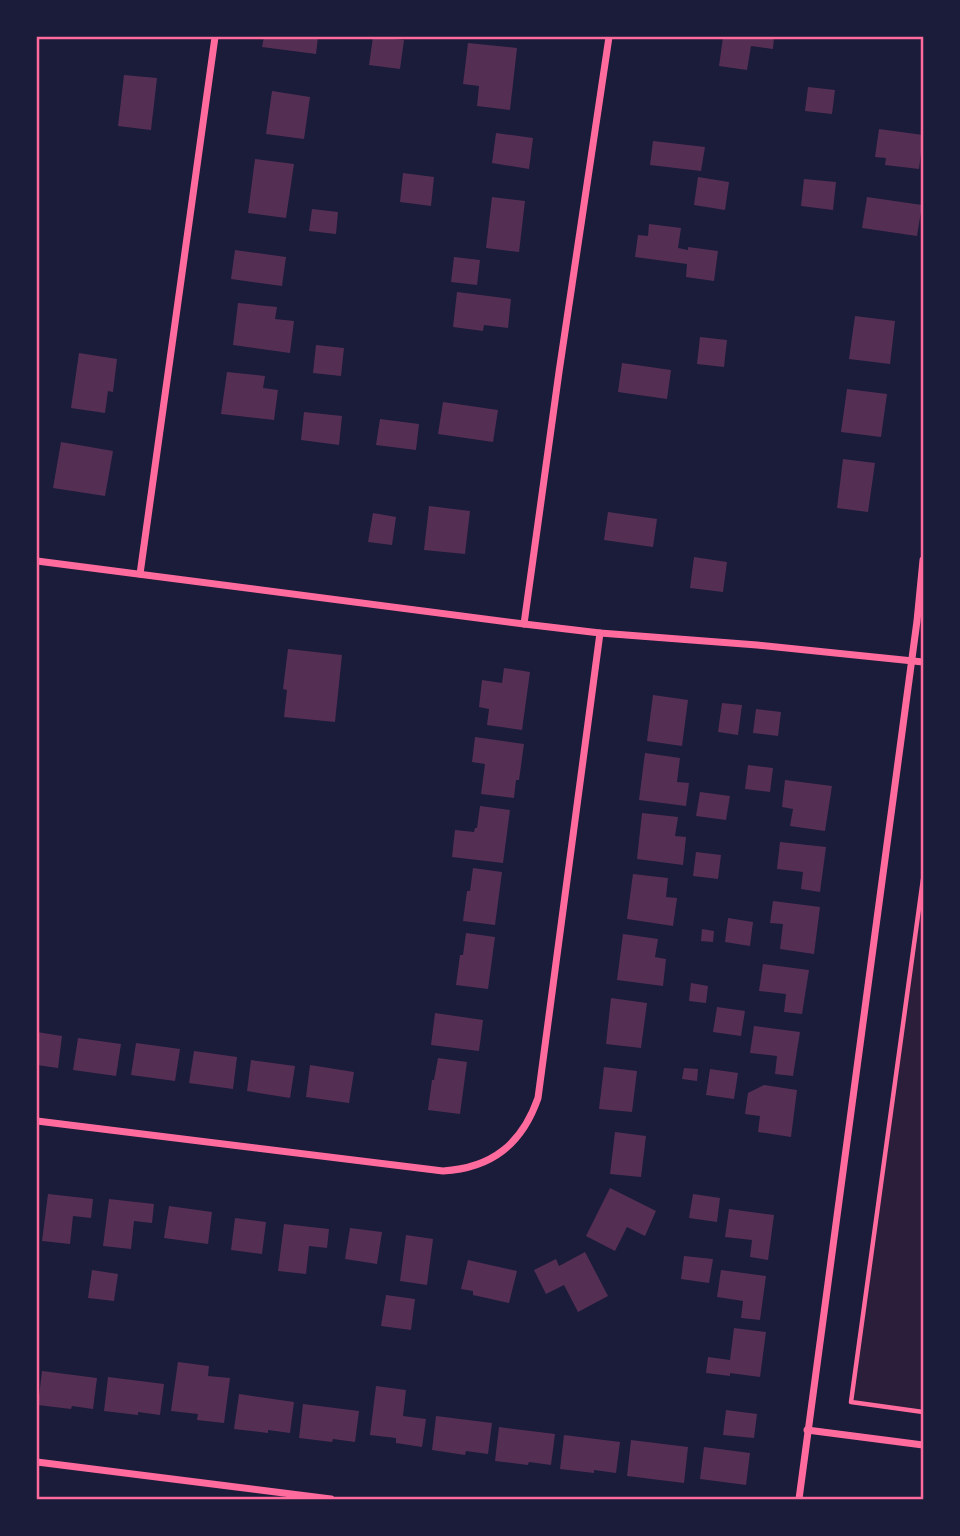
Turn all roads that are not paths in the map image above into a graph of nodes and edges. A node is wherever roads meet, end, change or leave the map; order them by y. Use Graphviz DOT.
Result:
graph roads {
  1 [pos="215,37"];
  2 [pos="609,37"];
  3 [pos="923,560"];
  4 [pos="37,561"];
  5 [pos="140,574"];
  6 [pos="524,624"];
  7 [pos="600,633"];
  8 [pos="911,660"];
  9 [pos="923,662"];
  10 [pos="37,1121"];
  11 [pos="807,1430"];
  12 [pos="923,1445"];
  13 [pos="37,1462"];
  14 [pos="331,1499"];
  15 [pos="799,1499"];
  1 -- 5 [label="street"];
  2 -- 6 [label="street"];
  3 -- 8 [label="street"];
  4 -- 5 [label="street"];
  5 -- 6 [label="street"];
  6 -- 7 [label="street"];
  7 -- 8 [label="street"];
  7 -- 10 [label="street"];
  8 -- 9 [label="street"];
  8 -- 11 [label="street"];
  11 -- 12 [label="street"];
  11 -- 15 [label="street"];
  13 -- 14 [label="street"];
}
